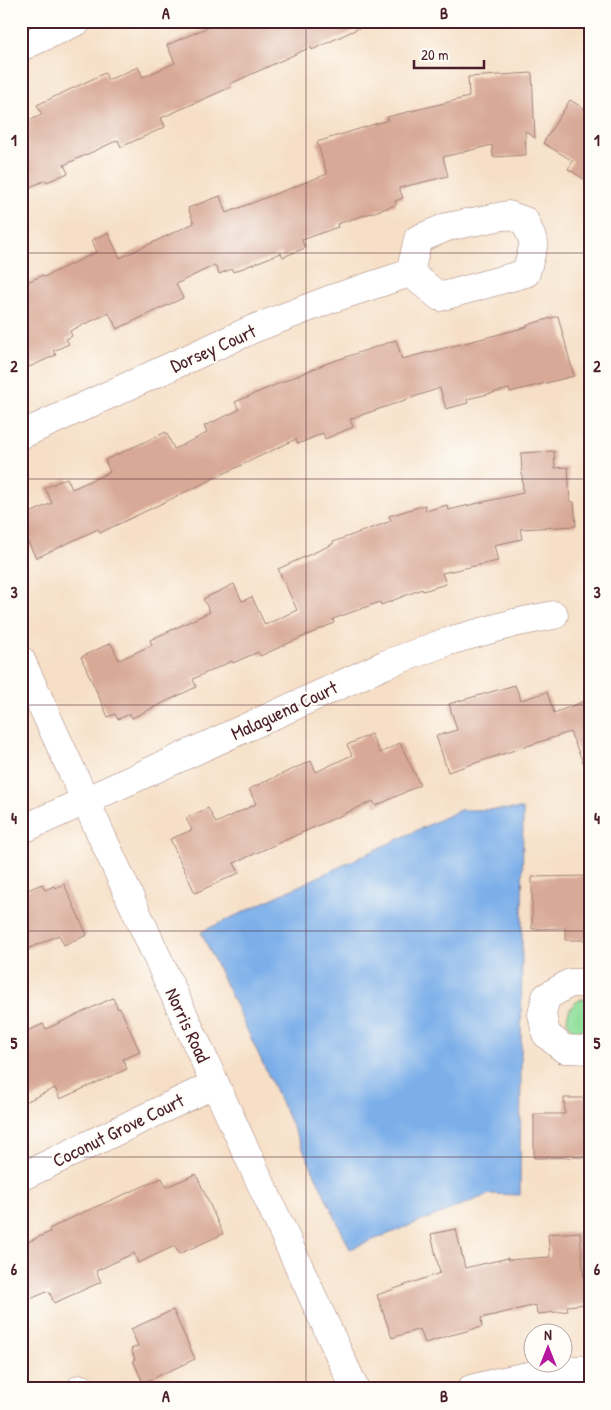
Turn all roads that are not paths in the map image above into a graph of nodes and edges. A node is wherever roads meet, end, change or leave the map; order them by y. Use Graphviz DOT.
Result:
graph roads {
  1 [pos="78,21"];
  2 [pos="21,47"];
  3 [pos="410,273"];
  4 [pos="21,435"];
  5 [pos="554,615"];
  6 [pos="21,660"];
  7 [pos="86,801"];
  8 [pos="21,830"];
  9 [pos="590,983"];
  10 [pos="590,1050"];
  11 [pos="215,1084"];
  12 [pos="21,1177"];
  13 [pos="590,1369"];
  14 [pos="356,1389"];
  15 [pos="471,1389"];
  1 -- 2 [label="street"];
  3 -- 4 [label="street, Dorsey Court"];
  5 -- 7 [label="street, Malaguena Court"];
  6 -- 7 [label="street, Norris Road"];
  7 -- 8 [label="street, Malaguena Court"];
  7 -- 11 [label="street, Norris Road"];
  9 -- 10 [label="street"];
  11 -- 12 [label="street, Coconut Grove Court"];
  11 -- 14 [label="street, Norris Road"];
  13 -- 15 [label="street"];
}
